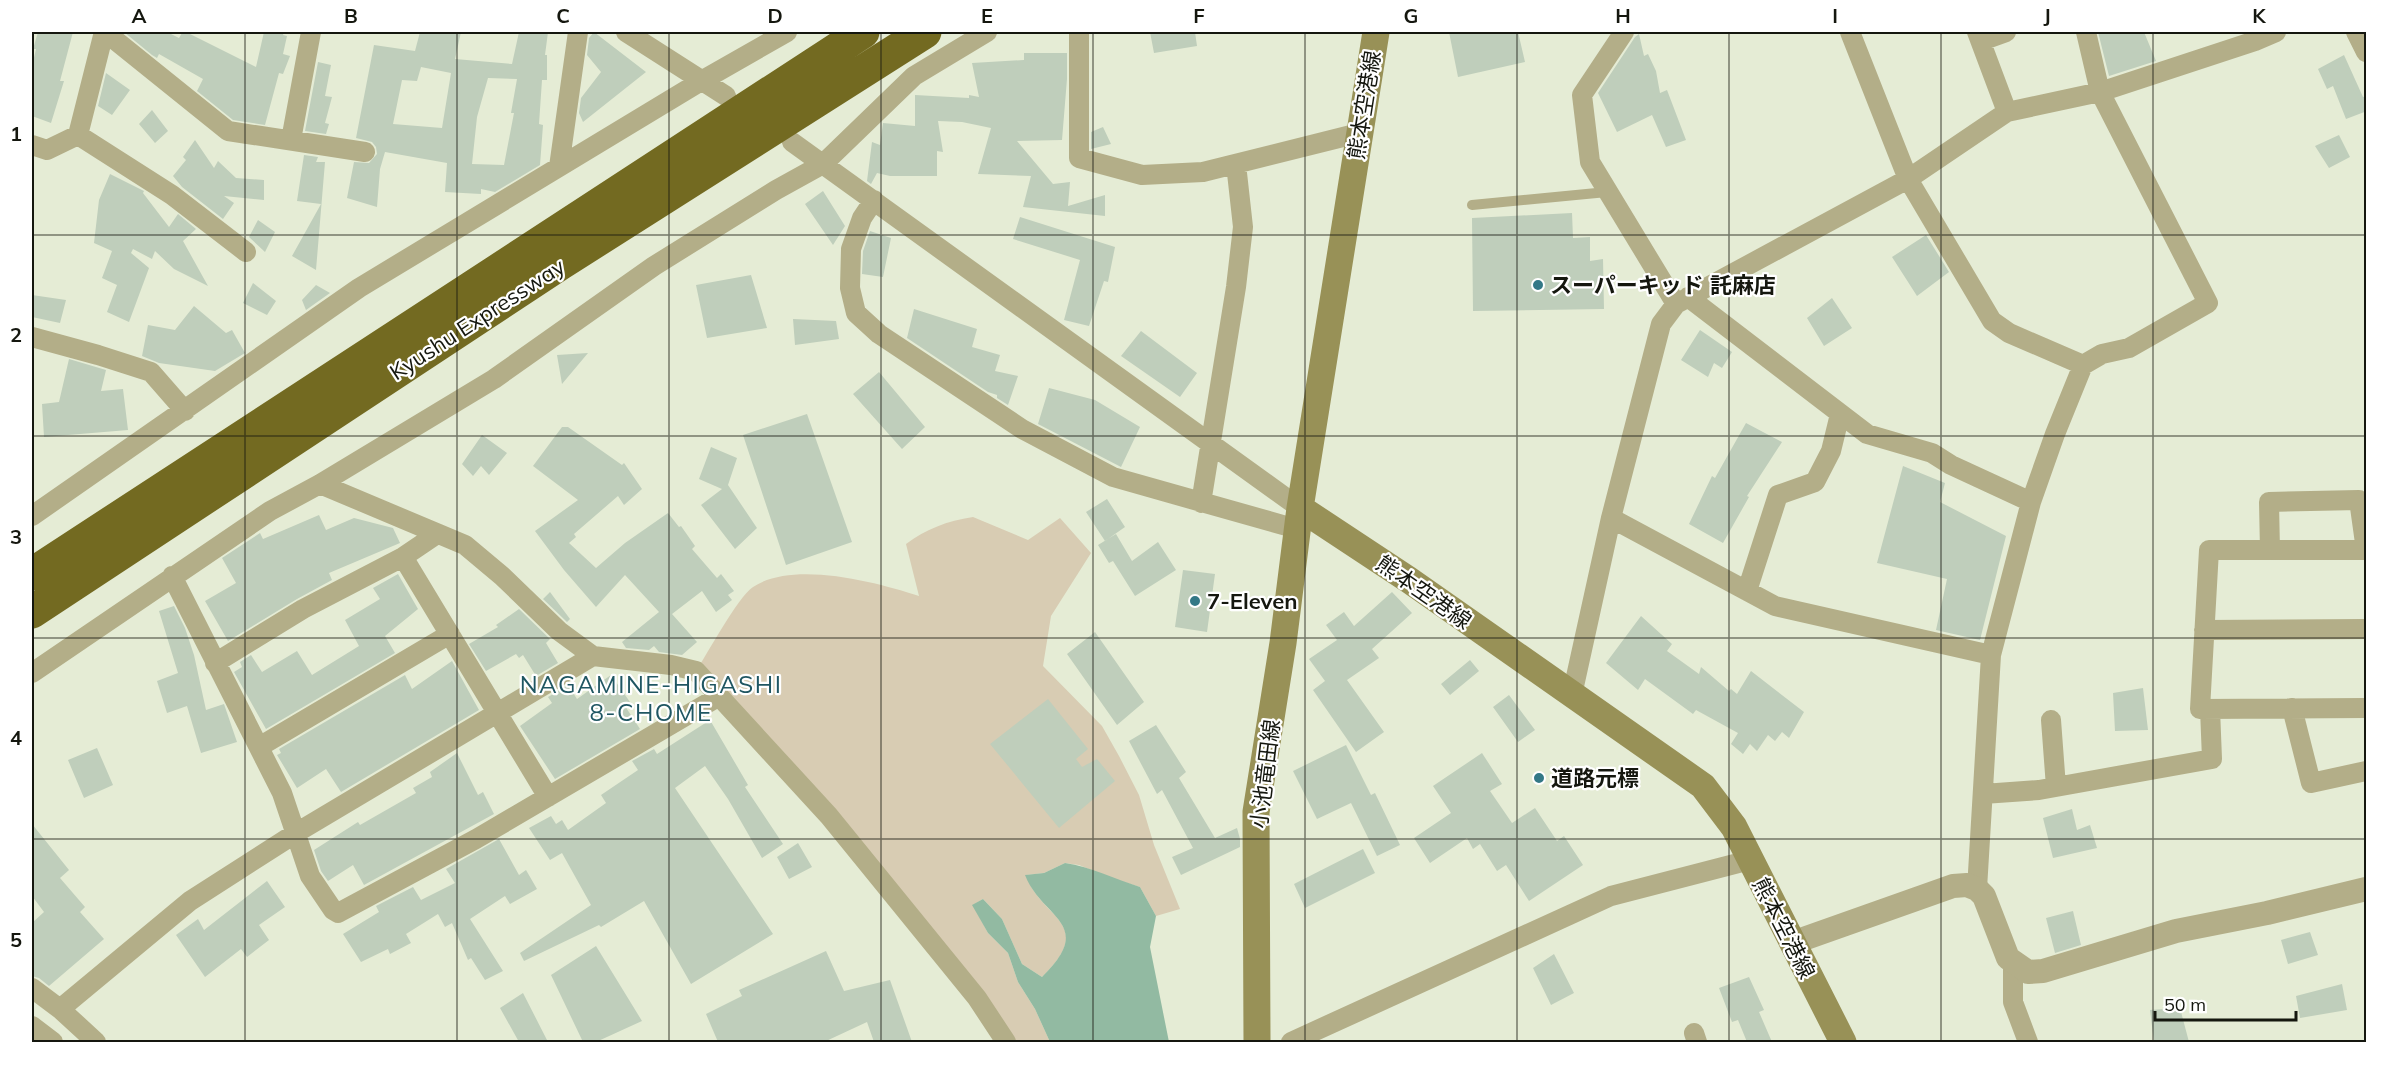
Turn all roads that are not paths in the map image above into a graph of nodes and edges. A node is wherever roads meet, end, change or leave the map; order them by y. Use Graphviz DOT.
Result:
graph roads {
  1 [pos="104,32"];
  2 [pos="310,32"];
  3 [pos="578,32"];
  4 [pos="626,32"];
  5 [pos="788,32"];
  6 [pos="864,32"];
  7 [pos="925,32"];
  8 [pos="987,32"];
  9 [pos="1078,32"];
  10 [pos="1376,32"];
  11 [pos="1624,32"];
  12 [pos="1850,32"];
  13 [pos="2006,32"];
  14 [pos="2086,32"];
  15 [pos="2276,32"];
  16 [pos="2356,32"];
  17 [pos="1979,36"];
  18 [pos="2367,52"];
  19 [pos="703,80"];
  20 [pos="2100,92"];
  21 [pos="726,96"];
  22 [pos="2007,112"];
  23 [pos="1359,133"];
  24 [pos="78,135"];
  25 [pos="291,140"];
  26 [pos="792,142"];
  27 [pos="32,146"];
  28 [pos="365,152"];
  29 [pos="823,164"];
  30 [pos="1236,164"];
  31 [pos="559,167"];
  32 [pos="1908,179"];
  33 [pos="1608,192"];
  34 [pos="874,200"];
  35 [pos="1472,205"];
  36 [pos="246,252"];
  37 [pos="1682,301"];
  38 [pos="32,337"];
  39 [pos="2083,365"];
  40 [pos="185,411"];
  41 [pos="1840,414"];
  42 [pos="1211,443"];
  43 [pos="320,484"];
  44 [pos="218,488"];
  45 [pos="2031,502"];
  46 [pos="1201,503"];
  47 [pos="32,516"];
  48 [pos="1611,518"];
  49 [pos="1299,519"];
  50 [pos="437,534"];
  51 [pos="2270,550"];
  52 [pos="2366,550"];
  53 [pos="403,557"];
  54 [pos="32,574"];
  55 [pos="172,576"];
  56 [pos="1747,591"];
  57 [pos="32,612"];
  58 [pos="32,628"];
  59 [pos="2367,628"];
  60 [pos="2204,630"];
  61 [pos="450,634"];
  62 [pos="1991,655"];
  63 [pos="593,656"];
  64 [pos="215,663"];
  65 [pos="32,673"];
  66 [pos="1572,695"];
  67 [pos="718,696"];
  68 [pos="2292,708"];
  69 [pos="2367,708"];
  70 [pos="2210,709"];
  71 [pos="497,713"];
  72 [pos="2051,720"];
  73 [pos="259,747"];
  74 [pos="2367,771"];
  75 [pos="2056,787"];
  76 [pos="1983,794"];
  77 [pos="548,797"];
  78 [pos="296,833"];
  79 [pos="1750,860"];
  80 [pos="1977,889"];
  81 [pos="2367,889"];
  82 [pos="1792,943"];
  83 [pos="2013,963"];
  84 [pos="32,988"];
  85 [pos="60,1009"];
  86 [pos="32,1026"];
  87 [pos="53,1042"];
  88 [pos="96,1042"];
  89 [pos="1006,1042"];
  90 [pos="1257,1042"];
  91 [pos="1291,1042"];
  92 [pos="1843,1042"];
  93 [pos="2028,1042"];
  1 -- 24 [label="street"];
  1 -- 25 [label="street"];
  2 -- 25 [label="street"];
  3 -- 31 [label="street"];
  4 -- 19 [label="street"];
  5 -- 19 [label="street"];
  6 -- 54 [label="highway, Kyushu Expressway"];
  7 -- 44 [label="highway, Kyushu Expressway"];
  8 -- 29 [label="street"];
  9 -- 30 [label="street"];
  10 -- 23 [label="main road, 熊本空港線"];
  11 -- 33 [label="street"];
  12 -- 32 [label="street"];
  13 -- 17 [label="street"];
  14 -- 20 [label="street"];
  15 -- 20 [label="street"];
  16 -- 18 [label="street"];
  17 -- 22 [label="street"];
  19 -- 21 [label="street"];
  19 -- 31 [label="street"];
  20 -- 22 [label="street"];
  20 -- 39 [label="street"];
  22 -- 32 [label="street"];
  23 -- 30 [label="street"];
  23 -- 49 [label="main road, 熊本空港線"];
  24 -- 27 [label="street"];
  24 -- 36 [label="street"];
  25 -- 28 [label="street"];
  26 -- 29 [label="street"];
  29 -- 34 [label="street"];
  29 -- 43 [label="street"];
  30 -- 42 [label="street"];
  31 -- 40 [label="street"];
  32 -- 37 [label="street"];
  32 -- 39 [label="street"];
  33 -- 35 [label="lane"];
  33 -- 37 [label="street"];
  34 -- 42 [label="street"];
  34 -- 46 [label="street"];
  37 -- 41 [label="street"];
  37 -- 48 [label="street"];
  38 -- 40 [label="street"];
  39 -- 45 [label="street"];
  40 -- 47 [label="street"];
  41 -- 45 [label="street"];
  41 -- 56 [label="street"];
  42 -- 46 [label="street"];
  42 -- 49 [label="street"];
  43 -- 50 [label="street"];
  43 -- 55 [label="street"];
  44 -- 57 [label="highway, Kyushu Expressway"];
  44 -- 58 [label="highway"];
  45 -- 62 [label="street"];
  46 -- 49 [label="street"];
  48 -- 56 [label="street"];
  48 -- 66 [label="street"];
  49 -- 66 [label="main road, 熊本空港線"];
  49 -- 90 [label="main road, 小池竜田線"];
  50 -- 53 [label="street"];
  50 -- 63 [label="street"];
  51 -- 52 [label="street"];
  51 -- 52 [label="street"];
  51 -- 60 [label="street"];
  53 -- 61 [label="street"];
  53 -- 64 [label="street"];
  55 -- 64 [label="street"];
  55 -- 65 [label="street"];
  56 -- 62 [label="street"];
  59 -- 60 [label="street"];
  60 -- 70 [label="street"];
  61 -- 71 [label="street"];
  61 -- 73 [label="street"];
  62 -- 76 [label="street"];
  63 -- 67 [label="street"];
  63 -- 71 [label="street"];
  64 -- 73 [label="street"];
  66 -- 79 [label="main road, 熊本空港線"];
  67 -- 77 [label="street"];
  67 -- 89 [label="street"];
  68 -- 69 [label="street"];
  68 -- 70 [label="street"];
  68 -- 74 [label="street"];
  70 -- 75 [label="street"];
  71 -- 77 [label="street"];
  71 -- 78 [label="street"];
  72 -- 75 [label="street"];
  73 -- 78 [label="street"];
  75 -- 76 [label="street"];
  76 -- 80 [label="street"];
  77 -- 78 [label="street"];
  78 -- 85 [label="street"];
  79 -- 82 [label="main road, 熊本空港線"];
  79 -- 91 [label="street"];
  80 -- 82 [label="street"];
  80 -- 83 [label="street"];
  81 -- 83 [label="street"];
  82 -- 92 [label="main road, 熊本空港線"];
  83 -- 93 [label="street"];
  84 -- 85 [label="street"];
  85 -- 88 [label="street"];
  86 -- 87 [label="street"];
}
